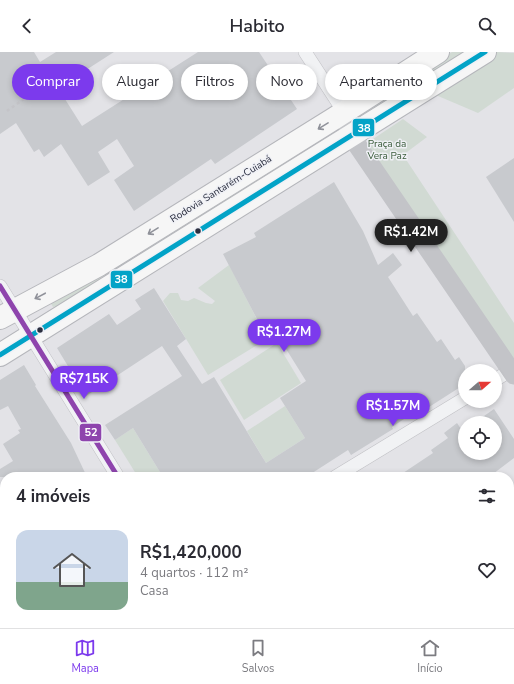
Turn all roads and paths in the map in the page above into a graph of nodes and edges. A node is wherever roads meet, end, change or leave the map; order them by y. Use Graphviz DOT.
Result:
graph roads {
  1 [pos="305,52"];
  2 [pos="438,52"];
  3 [pos="485,52"];
  4 [pos="22,100"];
  5 [pos="7,111"];
  6 [pos="344,112"];
  7 [pos="351,136"];
  8 [pos="0,286"];
  9 [pos="7,313"];
  10 [pos="31,336"];
  11 [pos="0,355"];
  12 [pos="507,375"];
  13 [pos="458,402"];
  14 [pos="115,472"];
  15 [pos="342,472"];
  1 -- 6 [label="street"];
  2 -- 6 [label="highway, Rodovia Santarém-Cuiabá"];
  3 -- 7 [label="highway"];
  4 -- 5 [label="path"];
  6 -- 7 [label="street"];
  6 -- 9 [label="highway, Rodovia Santarém-Cuiabá, one-way"];
  7 -- 10 [label="highway"];
  7 -- 12 [label="street"];
  8 -- 9 [label="street"];
  9 -- 10 [label="street"];
  10 -- 11 [label="highway"];
  10 -- 14 [label="street"];
  13 -- 15 [label="street"];
}
